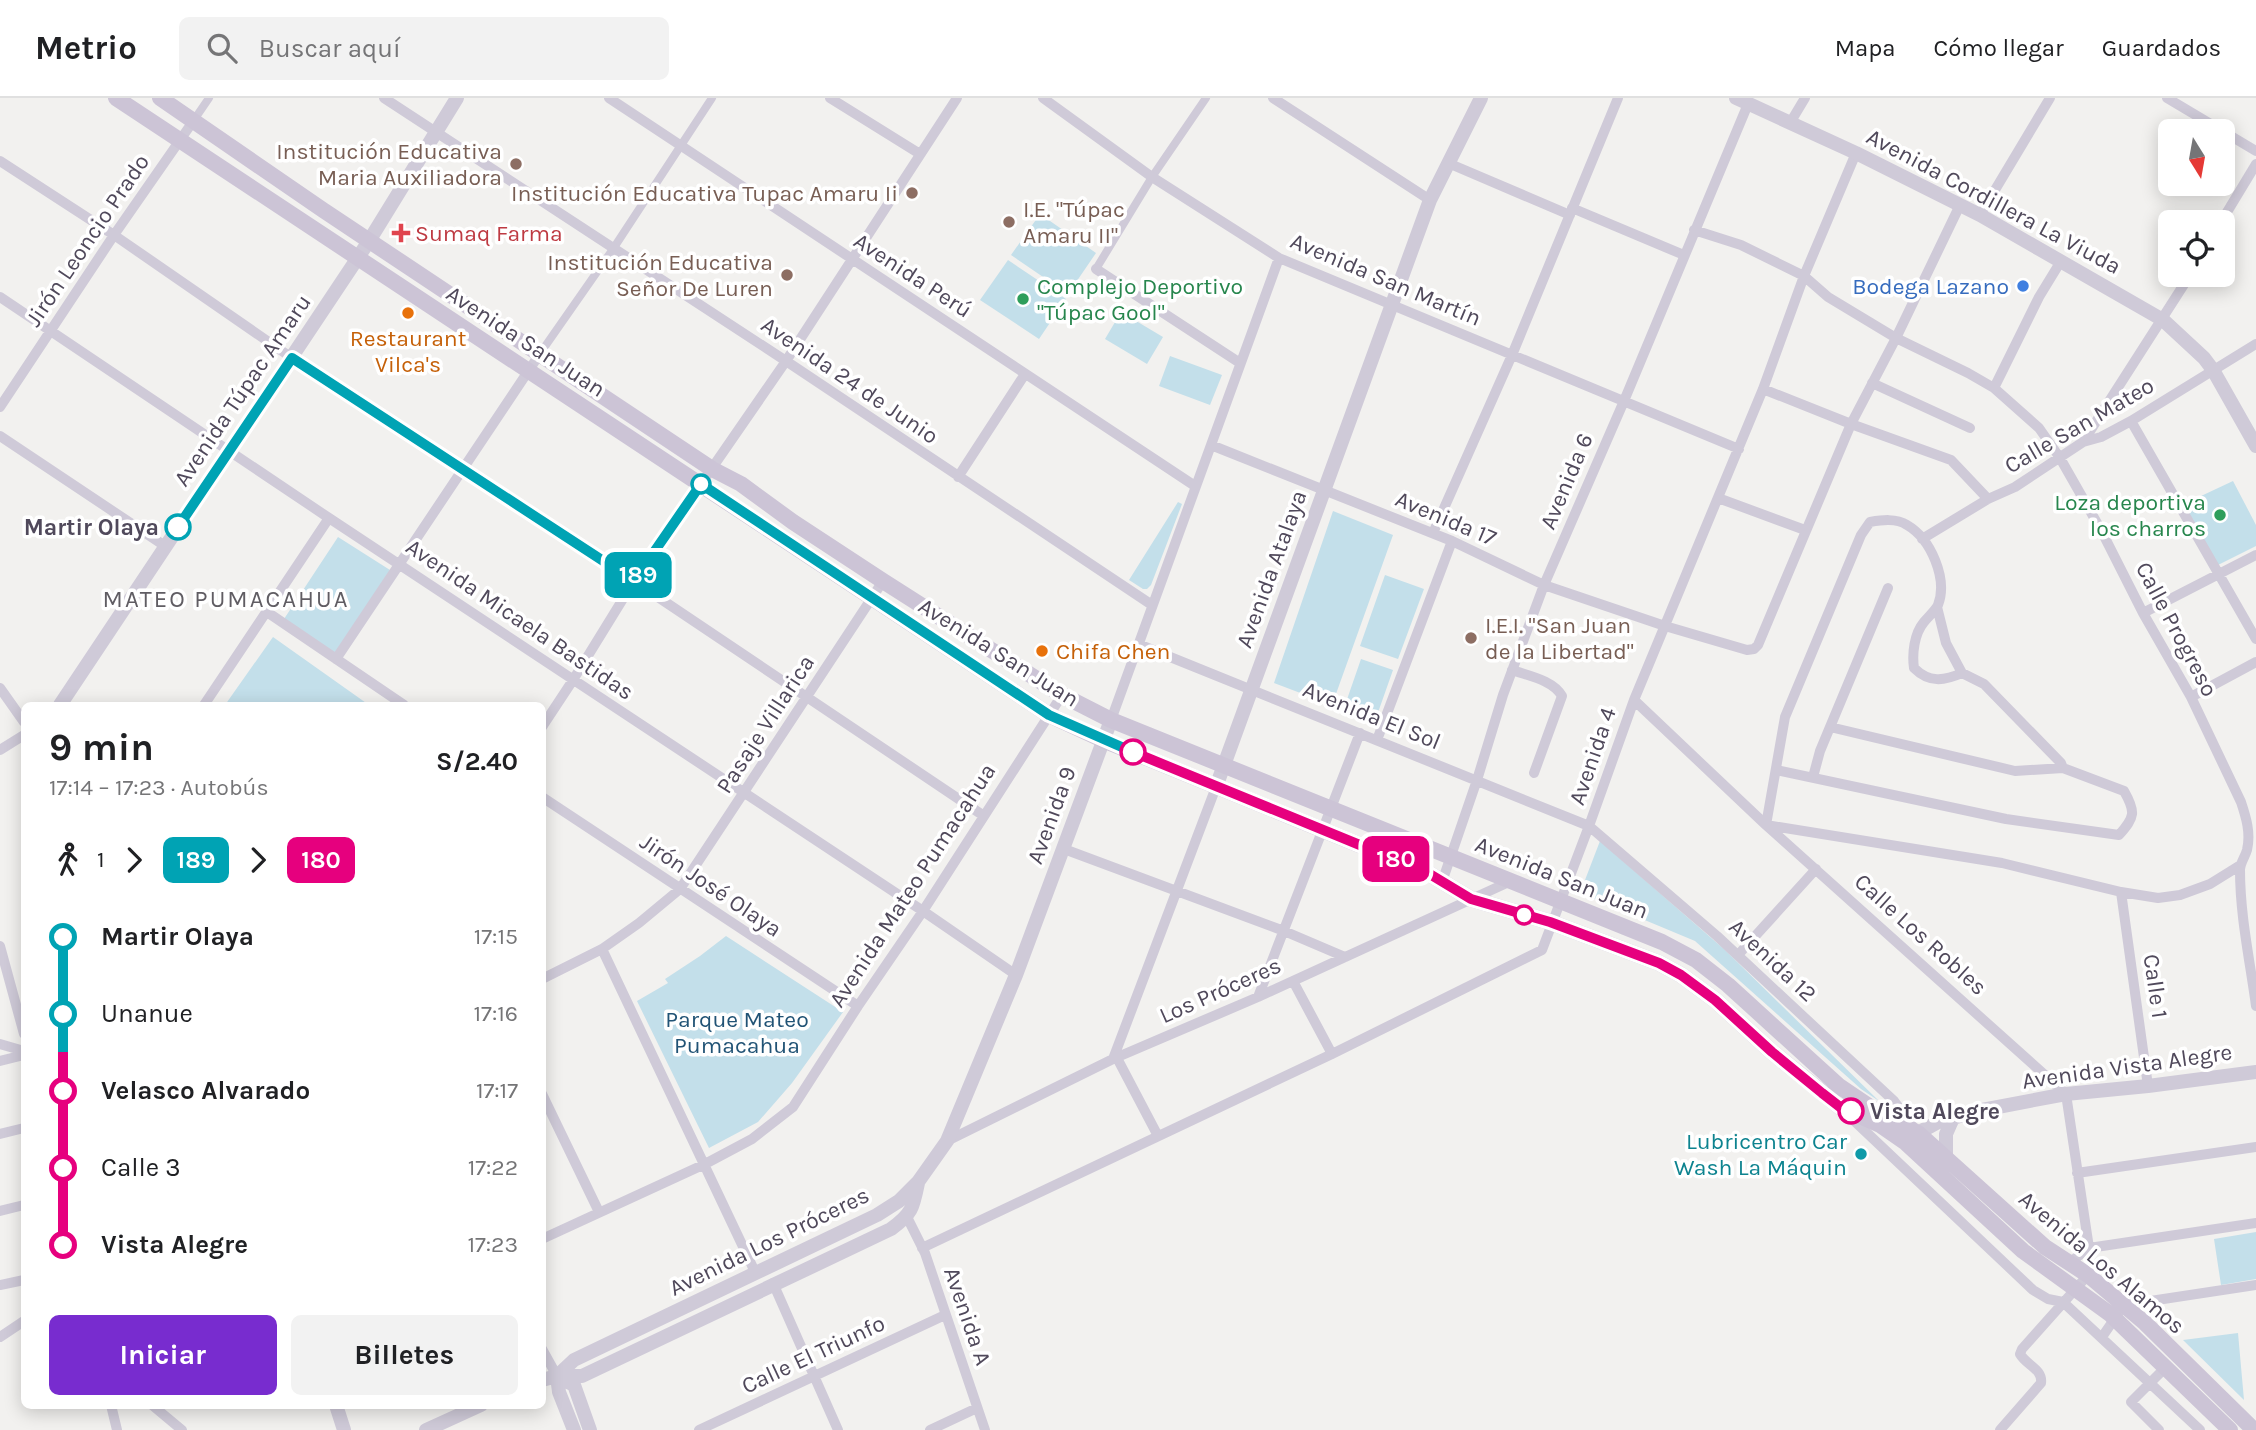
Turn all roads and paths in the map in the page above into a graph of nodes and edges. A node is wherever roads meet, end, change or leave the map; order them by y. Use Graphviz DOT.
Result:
graph roads {
  1 [pos="116,98"];
  2 [pos="160,98"];
  3 [pos="209,98"];
  4 [pos="384,98"];
  5 [pos="457,98"];
  6 [pos="608,98"];
  7 [pos="712,98"];
  8 [pos="830,98"];
  9 [pos="957,98"];
  10 [pos="1043,98"];
  11 [pos="1206,98"];
  12 [pos="1273,98"];
  13 [pos="1618,98"];
  14 [pos="1805,98"];
  15 [pos="2050,98"];
  16 [pos="2167,98"];
  17 [pos="1477,99"];
  18 [pos="1742,101"];
  19 [pos="194,120"];
  20 [pos="1790,122"];
  21 [pos="436,132"];
  22 [pos="181,141"];
  23 [pos="681,146"];
  24 [pos="2256,151"];
  25 [pos="1856,153"];
  26 [pos="920,154"];
  27 [pos="0,161"];
  28 [pos="1448,163"];
  29 [pos="2256,164"];
  30 [pos="1152,177"];
  31 [pos="1430,200"];
  32 [pos="1960,205"];
  33 [pos="2228,210"];
  34 [pos="1571,211"];
  35 [pos="1980,215"];
  36 [pos="1694,230"];
  37 [pos="114,235"];
  38 [pos="369,241"];
  39 [pos="613,249"];
  40 [pos="1684,255"];
  41 [pos="358,258"];
  42 [pos="1279,258"];
  43 [pos="852,260"];
  44 [pos="2060,261"];
  45 [pos="1096,269"];
  46 [pos="1804,276"];
  47 [pos="2183,287"];
  48 [pos="0,297"];
  49 [pos="1391,306"];
  50 [pos="2163,320"];
  51 [pos="51,330"];
  52 [pos="1896,338"];
  53 [pos="2256,344"];
  54 [pos="539,355"];
  55 [pos="1512,355"];
  56 [pos="292,358"];
  57 [pos="786,361"];
  58 [pos="1240,363"];
  59 [pos="528,370"];
  60 [pos="2213,370"];
  61 [pos="1025,374"];
  62 [pos="1872,383"];
  63 [pos="1994,388"];
  64 [pos="1763,389"];
  65 [pos="1624,401"];
  66 [pos="0,407"];
  67 [pos="2131,421"];
  68 [pos="1851,424"];
  69 [pos="1970,428"];
  70 [pos="0,436"];
  71 [pos="2083,442"];
  72 [pos="1211,445"];
  73 [pos="2256,446"];
  74 [pos="1739,449"];
  75 [pos="229,450"];
  76 [pos="2060,458"];
  77 [pos="712,469"];
  78 [pos="461,470"];
  79 [pos="958,477"];
  80 [pos="701,484"];
  81 [pos="1195,486"];
  82 [pos="1324,490"];
  83 [pos="1718,498"];
  84 [pos="1988,499"];
  85 [pos="329,518"];
  86 [pos="1805,530"];
  87 [pos="1433,533"];
  88 [pos="1922,538"];
  89 [pos="1452,541"];
  90 [pos="165,546"];
  91 [pos="2256,555"];
  92 [pos="400,564"];
  93 [pos="2218,574"];
  94 [pos="634,581"];
  95 [pos="883,581"];
  96 [pos="1544,585"];
  97 [pos="1888,589"];
  98 [pos="872,598"];
  99 [pos="1152,605"];
  100 [pos="1937,607"];
  101 [pos="267,612"];
  102 [pos="2143,613"];
  103 [pos="1665,626"];
  104 [pos="2256,639"];
  105 [pos="1138,644"];
  106 [pos="336,659"];
  107 [pos="2256,663"];
  108 [pos="1512,670"];
  109 [pos="1962,673"];
  110 [pos="573,680"];
  111 [pos="0,688"];
  112 [pos="1252,690"];
  113 [pos="1062,695"];
  114 [pos="2191,698"];
  115 [pos="807,699"];
  116 [pos="1633,700"];
  117 [pos="62,702"];
  118 [pos="206,702"];
  119 [pos="400,702"];
  120 [pos="1049,715"];
  121 [pos="21,718"];
  122 [pos="1111,720"];
  123 [pos="546,721"];
  124 [pos="1830,727"];
  125 [pos="1360,733"];
  126 [pos="21,737"];
  127 [pos="1103,740"];
  128 [pos="1377,740"];
  129 [pos="0,750"];
  130 [pos="1224,765"];
  131 [pos="2063,768"];
  132 [pos="1776,770"];
  133 [pos="1534,773"];
  134 [pos="1813,777"];
  135 [pos="1477,780"];
  136 [pos="1216,787"];
  137 [pos="745,793"];
  138 [pos="546,800"];
  139 [pos="1331,808"];
  140 [pos="984,816"];
  141 [pos="1766,825"];
  142 [pos="1590,826"];
  143 [pos="1322,829"];
  144 [pos="1064,849"];
  145 [pos="2251,850"];
  146 [pos="1450,856"];
  147 [pos="2239,866"];
  148 [pos="1816,869"];
  149 [pos="1442,881"];
  150 [pos="1511,881"];
  151 [pos="680,889"];
  152 [pos="1176,891"];
  153 [pos="2121,892"];
  154 [pos="1471,899"];
  155 [pos="1561,901"];
  156 [pos="923,911"];
  157 [pos="1552,923"];
  158 [pos="1284,931"];
  159 [pos="0,946"];
  160 [pos="602,949"];
  161 [pos="1738,956"];
  162 [pos="1345,957"];
  163 [pos="1016,975"];
  164 [pos="546,977"];
  165 [pos="1293,982"];
  166 [pos="1258,998"];
  167 [pos="858,1006"];
  168 [pos="2256,1006"];
  169 [pos="21,1023"];
  170 [pos="0,1044"];
  171 [pos="21,1052"];
  172 [pos="21,1054"];
  173 [pos="1332,1054"];
  174 [pos="1115,1058"];
  175 [pos="0,1061"];
  176 [pos="2256,1072"];
  177 [pos="2148,1086"];
  178 [pos="2066,1094"];
  179 [pos="546,1102"];
  180 [pos="1840,1107"];
  181 [pos="1954,1116"];
  182 [pos="21,1129"];
  183 [pos="0,1134"];
  184 [pos="1158,1136"];
  185 [pos="1912,1138"];
  186 [pos="947,1142"];
  187 [pos="2256,1147"];
  188 [pos="1892,1156"];
  189 [pos="1946,1158"];
  190 [pos="705,1164"];
  191 [pos="2077,1173"];
  192 [pos="918,1182"];
  193 [pos="21,1206"];
  194 [pos="0,1211"];
  195 [pos="598,1212"];
  196 [pos="907,1217"];
  197 [pos="2256,1223"];
  198 [pos="546,1237"];
  199 [pos="922,1248"];
  200 [pos="2089,1248"];
  201 [pos="2069,1263"];
  202 [pos="755,1272"];
  203 [pos="2088,1275"];
  204 [pos="21,1281"];
  205 [pos="773,1283"];
  206 [pos="0,1285"];
  207 [pos="2256,1285"];
  208 [pos="2076,1288"];
  209 [pos="2063,1302"];
  210 [pos="2120,1312"];
  211 [pos="945,1315"];
  212 [pos="21,1323"];
  213 [pos="0,1337"];
  214 [pos="2102,1337"];
  215 [pos="546,1356"];
  216 [pos="2166,1367"];
  217 [pos="557,1376"];
  218 [pos="815,1377"];
  219 [pos="546,1379"];
  220 [pos="2150,1381"];
  221 [pos="977,1408"];
  222 [pos="112,1409"];
  223 [pos="157,1409"];
  224 [pos="338,1409"];
  225 [pos="472,1409"];
  226 [pos="117,1430"];
  227 [pos="182,1430"];
  228 [pos="344,1430"];
  229 [pos="426,1430"];
  230 [pos="574,1430"];
  231 [pos="590,1430"];
  232 [pos="699,1430"];
  233 [pos="838,1430"];
  234 [pos="930,1430"];
  235 [pos="985,1430"];
  236 [pos="2000,1430"];
  237 [pos="2159,1430"];
  238 [pos="2200,1430"];
  239 [pos="2230,1430"];
  240 [pos="2254,1430"];
  1 -- 22 [label="main road, Avenida San Juan"];
  2 -- 19 [label="main road, Avenida San Juan"];
  3 -- 19 [label="street, Jirón Leoncio Prado"];
  4 -- 21 [label="street, Avenida 24 de Junio"];
  5 -- 21 [label="street, Avenida Túpac Amaru"];
  6 -- 23 [label="street, Avenida Perú"];
  7 -- 23 [label="street"];
  8 -- 26 [label="street"];
  9 -- 26 [label="street"];
  10 -- 30 [label="street, Avenida San Martín"];
  11 -- 30 [label="street"];
  12 -- 31 [label="street"];
  13 -- 34 [label="street"];
  14 -- 20 [label="street"];
  15 -- 35 [label="street"];
  16 -- 24 [label="street"];
  17 -- 28 [label="street, Avenida Atalaya"];
  18 -- 20 [label="street, Avenida Cordillera La Viuda"];
  18 -- 36 [label="street, Avenida 6"];
  19 -- 22 [label="street, Jirón Leoncio Prado"];
  19 -- 38 [label="main road, Avenida San Juan"];
  20 -- 25 [label="street, Avenida Cordillera La Viuda"];
  21 -- 38 [label="street, Avenida Túpac Amaru"];
  21 -- 39 [label="street, Avenida 24 de Junio"];
  22 -- 37 [label="street, Jirón Leoncio Prado"];
  22 -- 41 [label="main road, Avenida San Juan"];
  23 -- 39 [label="street"];
  23 -- 43 [label="street, Avenida Perú"];
  25 -- 32 [label="street, Avenida Cordillera La Viuda"];
  25 -- 46 [label="street, Avenida 4"];
  26 -- 43 [label="street"];
  27 -- 37 [label="street"];
  28 -- 31 [label="street, Avenida Atalaya"];
  28 -- 34 [label="street"];
  29 -- 33 [label="street"];
  30 -- 42 [label="street, Avenida San Martín"];
  30 -- 45 [label="street"];
  31 -- 49 [label="street, Avenida Atalaya"];
  32 -- 35 [label="street, Avenida Cordillera La Viuda"];
  32 -- 52 [label="street"];
  34 -- 40 [label="street"];
  34 -- 55 [label="street"];
  35 -- 44 [label="street, Avenida Cordillera La Viuda"];
  36 -- 40 [label="street, Avenida 6"];
  36 -- 46 [label="street, Calle Progreso"];
  37 -- 51 [label="street, Jirón Leoncio Prado"];
  37 -- 56 [label="street"];
  38 -- 41 [label="street, Avenida Túpac Amaru"];
  38 -- 54 [label="main road, Avenida San Juan"];
  39 -- 54 [label="street"];
  39 -- 57 [label="street, Avenida 24 de Junio"];
  40 -- 65 [label="street, Avenida 6"];
  41 -- 56 [label="street, Avenida Túpac Amaru"];
  41 -- 59 [label="main road, Avenida San Juan"];
  42 -- 49 [label="street, Avenida San Martín"];
  42 -- 58 [label="street, Avenida 9"];
  43 -- 57 [label="street"];
  43 -- 61 [label="street, Avenida Perú"];
  44 -- 50 [label="street, Avenida Cordillera La Viuda"];
  44 -- 63 [label="street"];
  45 -- 58 [label="street"];
  46 -- 52 [label="street, Calle Progreso"];
  46 -- 64 [label="street, Avenida 4"];
  47 -- 50 [label="street"];
  48 -- 51 [label="street, Avenida Micaela Bastidas"];
  49 -- 55 [label="street, Avenida San Martín"];
  49 -- 82 [label="street, Avenida Atalaya"];
  50 -- 60 [label="street, Avenida Cordillera La Viuda"];
  50 -- 71 [label="street"];
  51 -- 66 [label="street, Jirón Leoncio Prado"];
  51 -- 75 [label="street, Avenida Micaela Bastidas"];
  52 -- 62 [label="street"];
  52 -- 63 [label="street, Calle Progreso"];
  53 -- 60 [label="street, Calle San Mateo"];
  54 -- 59 [label="street"];
  54 -- 77 [label="main road, Avenida San Juan"];
  55 -- 65 [label="street, Avenida San Martín"];
  55 -- 87 [label="street"];
  56 -- 75 [label="street, Avenida Túpac Amaru"];
  56 -- 78 [label="street"];
  57 -- 77 [label="street"];
  57 -- 79 [label="street, Avenida 24 de Junio"];
  58 -- 72 [label="street, Avenida 9"];
  59 -- 78 [label="street"];
  59 -- 80 [label="main road, Avenida San Juan"];
  60 -- 67 [label="street, Calle San Mateo"];
  60 -- 73 [label="street, Avenida Cordillera La Viuda"];
  61 -- 79 [label="street"];
  61 -- 81 [label="street, Avenida Perú"];
  62 -- 68 [label="street"];
  62 -- 69 [label="street"];
  63 -- 76 [label="street, Calle Progreso"];
  64 -- 68 [label="street"];
  64 -- 74 [label="street, Avenida 4"];
  65 -- 74 [label="street, Avenida San Martín"];
  65 -- 96 [label="street, Avenida 6"];
  67 -- 71 [label="street, Calle San Mateo"];
  67 -- 93 [label="street"];
  68 -- 84 [label="street"];
  68 -- 86 [label="street"];
  70 -- 90 [label="street"];
  71 -- 76 [label="street, Calle San Mateo"];
  72 -- 81 [label="street, Avenida 9"];
  72 -- 82 [label="street, Avenida 17"];
  74 -- 83 [label="street, Avenida 4"];
  75 -- 85 [label="street, Avenida Micaela Bastidas"];
  75 -- 90 [label="street, Avenida Túpac Amaru"];
  76 -- 84 [label="street, Calle San Mateo"];
  76 -- 102 [label="street, Calle Progreso"];
  77 -- 80 [label="street"];
  77 -- 95 [label="main road, Avenida San Juan"];
  78 -- 92 [label="street"];
  78 -- 94 [label="street"];
  79 -- 99 [label="street, Avenida 24 de Junio"];
  80 -- 94 [label="street"];
  80 -- 98 [label="main road, Avenida San Juan"];
  81 -- 99 [label="street, Avenida 9"];
  82 -- 87 [label="street, Avenida 17"];
  82 -- 112 [label="street, Avenida Atalaya"];
  83 -- 86 [label="street"];
  83 -- 103 [label="street, Avenida 4"];
  84 -- 88 [label="street, Calle San Mateo"];
  85 -- 92 [label="street, Avenida Micaela Bastidas"];
  85 -- 101 [label="street"];
  86 -- 103 [label="street, Avenida 17"];
  87 -- 89 [label="street, Avenida 17"];
  88 -- 100 [label="street"];
  88 -- 132 [label="street"];
  89 -- 96 [label="street, Avenida 17"];
  89 -- 128 [label="street"];
  90 -- 117 [label="street, Avenida Túpac Amaru"];
  91 -- 93 [label="street"];
  92 -- 106 [label="street"];
  92 -- 110 [label="street, Avenida Micaela Bastidas"];
  93 -- 102 [label="street"];
  93 -- 104 [label="street"];
  94 -- 110 [label="street"];
  94 -- 115 [label="street"];
  95 -- 98 [label="street, Pasaje Villarica"];
  95 -- 113 [label="main road, Avenida San Juan"];
  96 -- 103 [label="street, Avenida 17"];
  96 -- 108 [label="street, Avenida 6"];
  97 -- 124 [label="street"];
  98 -- 115 [label="street, Pasaje Villarica"];
  98 -- 120 [label="main road, Avenida San Juan"];
  99 -- 105 [label="street, Avenida 9"];
  100 -- 109 [label="street"];
  100 -- 109 [label="street"];
  101 -- 106 [label="street"];
  101 -- 118 [label="street"];
  102 -- 114 [label="street, Calle Progreso"];
  103 -- 116 [label="street, Avenida 4"];
  105 -- 112 [label="street, Avenida El Sol"];
  105 -- 122 [label="street, Avenida 9"];
  106 -- 119 [label="street"];
  107 -- 114 [label="street"];
  108 -- 133 [label="street"];
  108 -- 135 [label="street, Avenida 6"];
  109 -- 131 [label="street"];
  110 -- 123 [label="street"];
  110 -- 137 [label="street, Avenida Micaela Bastidas"];
  111 -- 121 [label="street"];
  112 -- 125 [label="street, Avenida El Sol"];
  112 -- 130 [label="street, Avenida Atalaya"];
  113 -- 120 [label="street, Avenida Mateo Pumacahua"];
  113 -- 122 [label="main road, Avenida San Juan"];
  114 -- 145 [label="street, Calle Progreso"];
  115 -- 137 [label="street, Pasaje Villarica"];
  115 -- 140 [label="street"];
  116 -- 141 [label="street, Calle Los Robles"];
  116 -- 142 [label="street, Avenida 4"];
  120 -- 127 [label="main road, Avenida San Juan"];
  120 -- 140 [label="street, Avenida Mateo Pumacahua"];
  122 -- 127 [label="street, Avenida 9"];
  122 -- 130 [label="main road, Avenida San Juan"];
  124 -- 131 [label="street"];
  124 -- 134 [label="street"];
  125 -- 128 [label="street, Avenida El Sol"];
  125 -- 139 [label="street"];
  126 -- 129 [label="street"];
  127 -- 136 [label="main road, Avenida San Juan"];
  127 -- 144 [label="street, Avenida 9"];
  128 -- 135 [label="street, Avenida El Sol"];
  130 -- 136 [label="street, Avenida Atalaya"];
  130 -- 139 [label="main road, Avenida San Juan"];
  131 -- 134 [label="street"];
  132 -- 134 [label="street"];
  132 -- 141 [label="street"];
  135 -- 142 [label="street, Avenida El Sol"];
  135 -- 146 [label="street, Avenida 6"];
  136 -- 143 [label="main road, Avenida San Juan"];
  136 -- 152 [label="street, Avenida Atalaya"];
  137 -- 151 [label="street, Pasaje Villarica"];
  137 -- 156 [label="street, Avenida Micaela Bastidas"];
  138 -- 151 [label="street, Jirón José Olaya"];
  139 -- 143 [label="street"];
  139 -- 146 [label="main road, Avenida San Juan"];
  140 -- 156 [label="street, Avenida Mateo Pumacahua"];
  141 -- 148 [label="street, Calle Los Robles"];
  141 -- 153 [label="street"];
  142 -- 155 [label="street, Avenida 4"];
  142 -- 161 [label="street, Avenida 12"];
  143 -- 149 [label="main road, Avenida San Juan"];
  143 -- 158 [label="street"];
  144 -- 152 [label="street"];
  144 -- 163 [label="street, Avenida 9"];
  145 -- 147 [label="street, Calle Progreso"];
  146 -- 149 [label="street, Avenida 6"];
  146 -- 150 [label="main road, Avenida San Juan"];
  147 -- 153 [label="street"];
  147 -- 168 [label="street"];
  148 -- 161 [label="street"];
  148 -- 178 [label="street, Calle Los Robles"];
  149 -- 154 [label="main road, Avenida San Juan"];
  150 -- 154 [label="street, Los Próceres"];
  150 -- 155 [label="main road, Avenida San Juan"];
  151 -- 160 [label="street, Pasaje Villarica"];
  151 -- 167 [label="street, Jirón José Olaya"];
  152 -- 158 [label="street"];
  152 -- 174 [label="street, Avenida Atalaya"];
  153 -- 177 [label="street, Calle 1"];
  154 -- 157 [label="main road, Avenida San Juan"];
  154 -- 162 [label="street, Los Próceres"];
  155 -- 157 [label="street, Avenida 4"];
  155 -- 185 [label="main road, Avenida San Juan"];
  156 -- 163 [label="street, Avenida Micaela Bastidas"];
  156 -- 167 [label="street, Avenida Mateo Pumacahua"];
  157 -- 173 [label="street, Avenida 4"];
  157 -- 180 [label="main road, Avenida San Juan"];
  158 -- 162 [label="street"];
  158 -- 166 [label="street"];
  159 -- 169 [label="street"];
  160 -- 164 [label="street, Pasaje Villarica"];
  160 -- 190 [label="street"];
  161 -- 185 [label="street, Avenida 12"];
  162 -- 165 [label="street, Los Próceres"];
  163 -- 186 [label="street, Avenida 9"];
  165 -- 166 [label="street, Los Próceres"];
  165 -- 173 [label="street"];
  166 -- 174 [label="street, Los Próceres"];
  167 -- 190 [label="street, Avenida Mateo Pumacahua"];
  170 -- 171 [label="street"];
  172 -- 175 [label="street"];
  173 -- 184 [label="street, Avenida 4"];
  174 -- 184 [label="street"];
  174 -- 186 [label="street, Los Próceres"];
  176 -- 177 [label="street, Avenida Vista Alegre"];
  177 -- 178 [label="street, Avenida Vista Alegre"];
  178 -- 181 [label="street, Avenida Vista Alegre"];
  178 -- 191 [label="street"];
  179 -- 195 [label="street"];
  180 -- 185 [label="main road, Avenida San Juan"];
  180 -- 188 [label="street"];
  181 -- 185 [label="street, Avenida Vista Alegre"];
  181 -- 189 [label="street"];
  182 -- 183 [label="street"];
  184 -- 199 [label="street, Avenida 4"];
  185 -- 188 [label="street, Avenida Vista Alegre"];
  185 -- 189 [label="main road, Avenida Los Alamos"];
  185 -- 208 [label="main road, Avenida Los Alamos"];
  186 -- 192 [label="street, Avenida 9"];
  187 -- 191 [label="street"];
  188 -- 209 [label="street"];
  189 -- 201 [label="main road, Avenida Los Alamos"];
  190 -- 195 [label="street, Avenida Mateo Pumacahua"];
  190 -- 202 [label="street"];
  191 -- 200 [label="street"];
  192 -- 196 [label="street"];
  192 -- 202 [label="street, Avenida Los Próceres"];
  193 -- 194 [label="street"];
  195 -- 198 [label="street, Avenida Mateo Pumacahua"];
  196 -- 199 [label="street, Avenida A"];
  196 -- 205 [label="street, Avenida Los Próceres"];
  197 -- 200 [label="street"];
  199 -- 211 [label="street, Avenida A"];
  200 -- 201 [label="street"];
  201 -- 203 [label="main road, Avenida Los Alamos"];
  202 -- 217 [label="street, Avenida Los Próceres"];
  203 -- 208 [label="street"];
  203 -- 210 [label="main road, Avenida Los Alamos"];
  204 -- 206 [label="street"];
  205 -- 217 [label="street, Avenida Los Próceres"];
  205 -- 218 [label="street"];
  207 -- 210 [label="street"];
  208 -- 209 [label="street"];
  208 -- 210 [label="main road, Avenida Los Alamos"];
  209 -- 214 [label="street"];
  209 -- 236 [label="street"];
  210 -- 214 [label="street"];
  210 -- 216 [label="main road, Avenida Los Alamos"];
  210 -- 240 [label="main road, Avenida Los Alamos"];
  211 -- 218 [label="street, Calle El Triunfo"];
  211 -- 221 [label="street, Avenida A"];
  212 -- 213 [label="street"];
  214 -- 220 [label="street"];
  215 -- 217 [label="street"];
  216 -- 220 [label="street"];
  216 -- 239 [label="main road, Avenida Los Alamos"];
  217 -- 219 [label="street, Avenida Los Próceres"];
  217 -- 230 [label="street"];
  217 -- 231 [label="street"];
  218 -- 232 [label="street, Calle El Triunfo"];
  218 -- 233 [label="street"];
  220 -- 237 [label="street"];
  220 -- 238 [label="street"];
  221 -- 234 [label="street"];
  221 -- 235 [label="street, Avenida A"];
  222 -- 226 [label="street"];
  223 -- 227 [label="street"];
  224 -- 228 [label="street"];
  225 -- 229 [label="street"];
}
